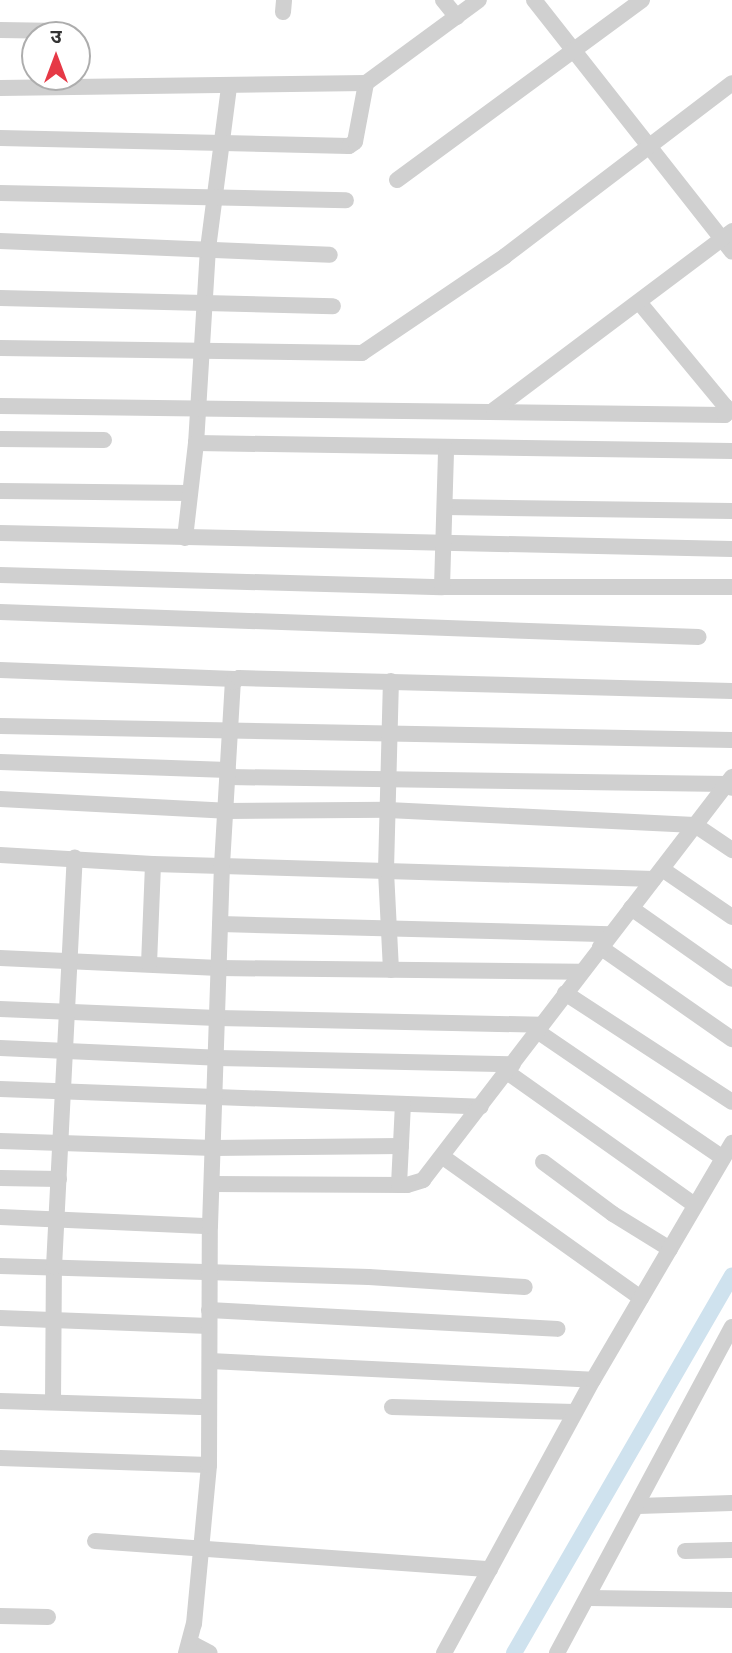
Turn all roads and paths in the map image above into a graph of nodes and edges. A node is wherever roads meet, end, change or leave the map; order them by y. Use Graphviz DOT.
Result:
graph roads {
  1 [pos="443,0"];
  2 [pos="479,0"];
  3 [pos="534,0"];
  4 [pos="642,0"];
  5 [pos="457,17"];
  6 [pos="0,30"];
  7 [pos="21,30"];
  8 [pos="574,53"];
  9 [pos="366,83"];
  10 [pos="732,83"];
  11 [pos="229,86"];
  12 [pos="0,88"];
  13 [pos="0,138"];
  14 [pos="223,143"];
  15 [pos="648,147"];
  16 [pos="397,180"];
  17 [pos="0,193"];
  18 [pos="215,196"];
  19 [pos="346,200"];
  20 [pos="727,234"];
  21 [pos="0,241"];
  22 [pos="208,248"];
  23 [pos="732,252"];
  24 [pos="330,255"];
  25 [pos="0,298"];
  26 [pos="205,300"];
  27 [pos="639,302"];
  28 [pos="333,306"];
  29 [pos="0,348"];
  30 [pos="201,350"];
  31 [pos="0,406"];
  32 [pos="198,408"];
  33 [pos="494,410"];
  34 [pos="0,439"];
  35 [pos="104,440"];
  36 [pos="196,443"];
  37 [pos="446,449"];
  38 [pos="732,451"];
  39 [pos="0,491"];
  40 [pos="188,493"];
  41 [pos="445,507"];
  42 [pos="732,511"];
  43 [pos="0,533"];
  44 [pos="185,538"];
  45 [pos="445,542"];
  46 [pos="732,549"];
  47 [pos="0,575"];
  48 [pos="442,587"];
  49 [pos="732,587"];
  50 [pos="0,612"];
  51 [pos="699,637"];
  52 [pos="0,670"];
  53 [pos="235,679"];
  54 [pos="391,681"];
  55 [pos="732,691"];
  56 [pos="0,726"];
  57 [pos="230,730"];
  58 [pos="392,732"];
  59 [pos="732,740"];
  60 [pos="0,761"];
  61 [pos="228,774"];
  62 [pos="391,777"];
  63 [pos="730,783"];
  64 [pos="0,799"];
  65 [pos="388,810"];
  66 [pos="226,811"];
  67 [pos="695,825"];
  68 [pos="732,850"];
  69 [pos="0,855"];
  70 [pos="75,858"];
  71 [pos="153,864"];
  72 [pos="222,865"];
  73 [pos="386,870"];
  74 [pos="658,874"];
  75 [pos="631,908"];
  76 [pos="732,917"];
  77 [pos="220,924"];
  78 [pos="389,928"];
  79 [pos="605,940"];
  80 [pos="0,958"];
  81 [pos="69,960"];
  82 [pos="149,964"];
  83 [pos="219,968"];
  84 [pos="391,970"];
  85 [pos="580,972"];
  86 [pos="732,979"];
  87 [pos="565,993"];
  88 [pos="0,1009"];
  89 [pos="65,1012"];
  90 [pos="218,1018"];
  91 [pos="539,1028"];
  92 [pos="732,1039"];
  93 [pos="0,1048"];
  94 [pos="64,1051"];
  95 [pos="217,1058"];
  96 [pos="510,1068"];
  97 [pos="0,1089"];
  98 [pos="61,1091"];
  99 [pos="215,1097"];
  100 [pos="732,1101"];
  101 [pos="403,1104"];
  102 [pos="481,1107"];
  103 [pos="0,1141"];
  104 [pos="732,1143"];
  105 [pos="60,1144"];
  106 [pos="401,1146"];
  107 [pos="214,1148"];
  108 [pos="443,1157"];
  109 [pos="723,1158"];
  110 [pos="543,1163"];
  111 [pos="0,1178"];
  112 [pos="60,1179"];
  113 [pos="213,1184"];
  114 [pos="399,1185"];
  115 [pos="695,1205"];
  116 [pos="0,1217"];
  117 [pos="58,1219"];
  118 [pos="210,1226"];
  119 [pos="670,1249"];
  120 [pos="0,1266"];
  121 [pos="54,1267"];
  122 [pos="209,1271"];
  123 [pos="525,1287"];
  124 [pos="640,1298"];
  125 [pos="0,1318"];
  126 [pos="209,1318"];
  127 [pos="53,1321"];
  128 [pos="732,1327"];
  129 [pos="557,1329"];
  130 [pos="210,1361"];
  131 [pos="593,1380"];
  132 [pos="0,1401"];
  133 [pos="54,1402"];
  134 [pos="208,1407"];
  135 [pos="392,1407"];
  136 [pos="575,1412"];
  137 [pos="0,1458"];
  138 [pos="209,1465"];
  139 [pos="732,1503"];
  140 [pos="638,1506"];
  141 [pos="95,1541"];
  142 [pos="203,1549"];
  143 [pos="732,1550"];
  144 [pos="685,1551"];
  145 [pos="490,1569"];
  146 [pos="589,1598"];
  147 [pos="732,1600"];
  148 [pos="0,1616"];
  149 [pos="47,1617"];
  150 [pos="188,1648"];
  151 [pos="210,1653"];
  152 [pos="444,1653"];
  153 [pos="557,1653"];
  1 -- 5 [label="street"];
  2 -- 5 [label="street"];
  3 -- 8 [label="street"];
  4 -- 8 [label="street"];
  5 -- 9 [label="street"];
  6 -- 7 [label="street"];
  8 -- 15 [label="street"];
  8 -- 16 [label="street"];
  9 -- 11 [label="street"];
  9 -- 14 [label="street"];
  10 -- 15 [label="street"];
  11 -- 12 [label="street"];
  11 -- 14 [label="street"];
  13 -- 14 [label="street"];
  14 -- 18 [label="street"];
  15 -- 20 [label="street"];
  15 -- 30 [label="street"];
  17 -- 18 [label="street"];
  18 -- 19 [label="street"];
  18 -- 22 [label="street"];
  20 -- 23 [label="street"];
  20 -- 27 [label="street"];
  21 -- 22 [label="street"];
  22 -- 24 [label="street"];
  22 -- 26 [label="street"];
  25 -- 26 [label="street"];
  26 -- 28 [label="street"];
  26 -- 30 [label="street"];
  27 -- 33 [label="street"];
  27 -- 33 [label="street"];
  29 -- 30 [label="street"];
  30 -- 32 [label="street"];
  31 -- 32 [label="street"];
  32 -- 33 [label="street"];
  32 -- 36 [label="street"];
  34 -- 35 [label="street"];
  36 -- 37 [label="street"];
  36 -- 40 [label="street"];
  37 -- 38 [label="street"];
  37 -- 41 [label="street"];
  39 -- 40 [label="street"];
  40 -- 44 [label="street"];
  41 -- 42 [label="street"];
  41 -- 45 [label="street"];
  43 -- 44 [label="street"];
  44 -- 45 [label="street"];
  45 -- 46 [label="street"];
  45 -- 48 [label="street"];
  47 -- 48 [label="street"];
  48 -- 49 [label="street"];
  50 -- 51 [label="street"];
  52 -- 53 [label="street"];
  53 -- 54 [label="street"];
  53 -- 57 [label="street"];
  54 -- 55 [label="street"];
  54 -- 58 [label="street"];
  56 -- 57 [label="street"];
  57 -- 58 [label="street"];
  57 -- 61 [label="street"];
  58 -- 59 [label="street"];
  58 -- 62 [label="street"];
  60 -- 61 [label="street"];
  61 -- 62 [label="street"];
  61 -- 66 [label="street"];
  62 -- 63 [label="street"];
  62 -- 65 [label="street"];
  63 -- 67 [label="street"];
  64 -- 66 [label="street"];
  65 -- 66 [label="street"];
  65 -- 67 [label="street"];
  65 -- 73 [label="street"];
  66 -- 72 [label="street"];
  67 -- 68 [label="street"];
  67 -- 74 [label="street"];
  69 -- 70 [label="street"];
  70 -- 71 [label="street"];
  70 -- 81 [label="street"];
  71 -- 72 [label="street"];
  71 -- 82 [label="street"];
  72 -- 73 [label="street"];
  72 -- 77 [label="street"];
  73 -- 74 [label="street"];
  73 -- 78 [label="street"];
  74 -- 75 [label="street"];
  74 -- 76 [label="street"];
  75 -- 79 [label="street"];
  75 -- 86 [label="street"];
  77 -- 78 [label="street"];
  77 -- 83 [label="street"];
  78 -- 79 [label="street"];
  78 -- 84 [label="street"];
  79 -- 85 [label="street"];
  79 -- 92 [label="street"];
  80 -- 81 [label="street"];
  81 -- 82 [label="street"];
  81 -- 89 [label="street"];
  82 -- 83 [label="street"];
  83 -- 84 [label="street"];
  83 -- 90 [label="street"];
  84 -- 85 [label="street"];
  85 -- 87 [label="street"];
  87 -- 91 [label="street"];
  87 -- 100 [label="street"];
  88 -- 89 [label="street"];
  89 -- 90 [label="street"];
  89 -- 94 [label="street"];
  90 -- 91 [label="street"];
  90 -- 95 [label="street"];
  91 -- 96 [label="street"];
  91 -- 109 [label="street"];
  93 -- 94 [label="street"];
  94 -- 95 [label="street"];
  94 -- 98 [label="street"];
  95 -- 96 [label="street"];
  95 -- 99 [label="street"];
  96 -- 102 [label="street"];
  96 -- 115 [label="street"];
  97 -- 98 [label="street"];
  98 -- 99 [label="street"];
  98 -- 105 [label="street"];
  99 -- 101 [label="street"];
  99 -- 107 [label="street"];
  101 -- 102 [label="street"];
  101 -- 106 [label="street"];
  102 -- 108 [label="street"];
  103 -- 105 [label="street"];
  104 -- 109 [label="street"];
  105 -- 107 [label="street"];
  105 -- 112 [label="street"];
  106 -- 107 [label="street"];
  106 -- 114 [label="street"];
  107 -- 113 [label="street"];
  108 -- 114 [label="street"];
  108 -- 124 [label="street"];
  109 -- 115 [label="street"];
  110 -- 119 [label="street"];
  111 -- 112 [label="street"];
  112 -- 117 [label="street"];
  113 -- 114 [label="street"];
  113 -- 118 [label="street"];
  115 -- 119 [label="street"];
  116 -- 117 [label="street"];
  117 -- 118 [label="street"];
  117 -- 121 [label="street"];
  118 -- 122 [label="street"];
  119 -- 124 [label="street"];
  120 -- 121 [label="street"];
  121 -- 122 [label="street"];
  121 -- 127 [label="street"];
  122 -- 123 [label="street"];
  122 -- 126 [label="street"];
  124 -- 131 [label="street"];
  125 -- 127 [label="street"];
  126 -- 127 [label="street"];
  126 -- 129 [label="street"];
  126 -- 130 [label="street"];
  127 -- 133 [label="street"];
  128 -- 140 [label="street"];
  130 -- 131 [label="street"];
  130 -- 134 [label="street"];
  131 -- 136 [label="street"];
  132 -- 133 [label="street"];
  133 -- 134 [label="street"];
  134 -- 138 [label="street"];
  135 -- 136 [label="street"];
  136 -- 145 [label="street"];
  137 -- 138 [label="street"];
  138 -- 142 [label="street"];
  139 -- 140 [label="street"];
  140 -- 146 [label="street"];
  141 -- 142 [label="street"];
  142 -- 145 [label="street"];
  142 -- 150 [label="street"];
  143 -- 144 [label="street"];
  145 -- 152 [label="street"];
  146 -- 147 [label="street"];
  146 -- 153 [label="street"];
  148 -- 149 [label="street"];
  150 -- 151 [label="street"];
}
